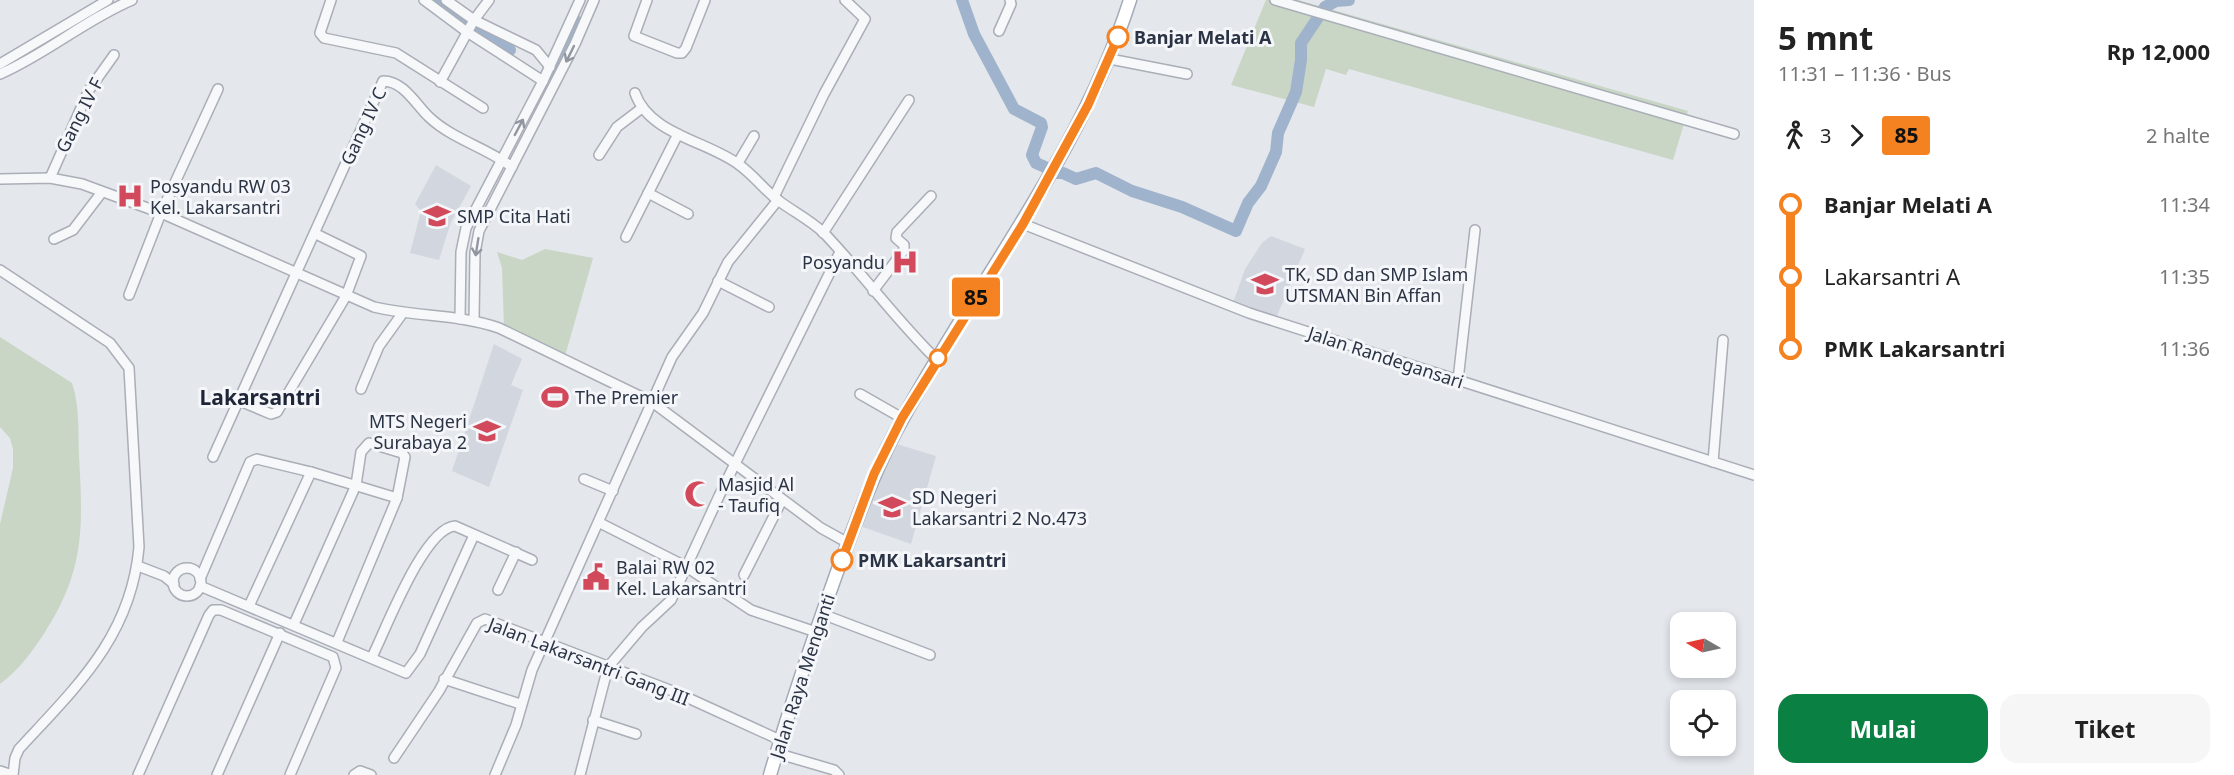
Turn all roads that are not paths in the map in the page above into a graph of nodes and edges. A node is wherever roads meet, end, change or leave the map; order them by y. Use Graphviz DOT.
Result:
graph roads {
  1 [pos="108,0"];
  2 [pos="132,0"];
  3 [pos="331,0"];
  4 [pos="424,0"];
  5 [pos="446,0"];
  6 [pos="489,0"];
  7 [pos="580,0"];
  8 [pos="594,0"];
  9 [pos="647,0"];
  10 [pos="705,0"];
  11 [pos="845,0"];
  12 [pos="1010,0"];
  13 [pos="1130,0"];
  14 [pos="1275,0"];
  15 [pos="474,20"];
  16 [pos="999,31"];
  17 [pos="467,32"];
  18 [pos="520,43"];
  19 [pos="114,55"];
  20 [pos="509,57"];
  21 [pos="1110,59"];
  22 [pos="0,64"];
  23 [pos="550,67"];
  24 [pos="0,74"];
  25 [pos="1186,74"];
  26 [pos="543,81"];
  27 [pos="440,82"];
  28 [pos="218,89"];
  29 [pos="635,93"];
  30 [pos="909,100"];
  31 [pos="483,108"];
  32 [pos="642,108"];
  33 [pos="678,134"];
  34 [pos="1734,134"];
  35 [pos="754,136"];
  36 [pos="599,155"];
  37 [pos="502,159"];
  38 [pos="738,163"];
  39 [pos="512,167"];
  40 [pos="50,178"];
  41 [pos="0,179"];
  42 [pos="102,192"];
  43 [pos="648,193"];
  44 [pos="931,196"];
  45 [pos="776,199"];
  46 [pos="160,213"];
  47 [pos="688,214"];
  48 [pos="1023,224"];
  49 [pos="1475,230"];
  50 [pos="823,233"];
  51 [pos="316,234"];
  52 [pos="626,237"];
  53 [pos="54,239"];
  54 [pos="840,252"];
  55 [pos="0,270"];
  56 [pos="297,271"];
  57 [pos="718,281"];
  58 [pos="873,291"];
  59 [pos="129,295"];
  60 [pos="346,296"];
  61 [pos="769,307"];
  62 [pos="402,314"];
  63 [pos="460,319"];
  64 [pos="474,320"];
  65 [pos="1723,340"];
  66 [pos="937,360"];
  67 [pos="1458,380"];
  68 [pos="361,388"];
  69 [pos="860,394"];
  70 [pos="240,401"];
  71 [pos="652,402"];
  72 [pos="902,418"];
  73 [pos="213,457"];
  74 [pos="736,462"];
  75 [pos="1713,462"];
  76 [pos="311,472"];
  77 [pos="1754,476"];
  78 [pos="584,479"];
  79 [pos="356,485"];
  80 [pos="613,490"];
  81 [pos="397,498"];
  82 [pos="782,500"];
  83 [pos="600,523"];
  84 [pos="474,535"];
  85 [pos="848,543"];
  86 [pos="516,552"];
  87 [pos="532,560"];
  88 [pos="138,566"];
  89 [pos="685,566"];
  90 [pos="744,575"];
  91 [pos="174,580"];
  92 [pos="200,582"];
  93 [pos="498,590"];
  94 [pos="249,606"];
  95 [pos="822,614"];
  96 [pos="294,624"];
  97 [pos="816,632"];
  98 [pos="280,633"];
  99 [pos="337,642"];
  100 [pos="546,643"];
  101 [pos="930,655"];
  102 [pos="372,657"];
  103 [pos="608,667"];
  104 [pos="444,679"];
  105 [pos="520,704"];
  106 [pos="593,720"];
  107 [pos="636,734"];
  108 [pos="780,740"];
  109 [pos="776,753"];
  110 [pos="394,758"];
  111 [pos="0,771"];
  112 [pos="13,775"];
  113 [pos="138,775"];
  114 [pos="217,775"];
  115 [pos="290,775"];
  116 [pos="354,775"];
  117 [pos="371,775"];
  118 [pos="495,775"];
  119 [pos="580,775"];
  120 [pos="770,775"];
  121 [pos="839,775"];
  1 -- 22 [label="street"];
  2 -- 24 [label="street"];
  3 -- 27 [label="street"];
  4 -- 17 [label="street"];
  5 -- 15 [label="street"];
  6 -- 15 [label="street"];
  7 -- 23 [label="street"];
  8 -- 39 [label="street, one-way"];
  9 -- 10 [label="street"];
  11 -- 45 [label="street"];
  12 -- 16 [label="street"];
  13 -- 21 [label="main road, Jalan Raya Menganti"];
  14 -- 34 [label="street"];
  15 -- 17 [label="street"];
  15 -- 18 [label="street"];
  17 -- 20 [label="street"];
  17 -- 27 [label="street"];
  18 -- 20 [label="street"];
  18 -- 23 [label="street"];
  19 -- 40 [label="street, Gang IV F"];
  20 -- 26 [label="street"];
  21 -- 25 [label="street"];
  21 -- 48 [label="main road, Jalan Raya Menganti"];
  23 -- 26 [label="street"];
  37 -- 26 [label="street, one-way"];
  27 -- 31 [label="street"];
  28 -- 46 [label="street"];
  29 -- 32 [label="street"];
  30 -- 50 [label="street"];
  32 -- 33 [label="street"];
  32 -- 36 [label="street"];
  33 -- 38 [label="street"];
  33 -- 43 [label="street"];
  35 -- 38 [label="street"];
  37 -- 39 [label="street"];
  37 -- 51 [label="street, Gang IV C"];
  37 -- 63 [label="street"];
  38 -- 45 [label="street"];
  39 -- 64 [label="street, one-way"];
  40 -- 41 [label="street"];
  40 -- 42 [label="street"];
  42 -- 46 [label="street"];
  42 -- 53 [label="street"];
  43 -- 47 [label="street"];
  43 -- 52 [label="street"];
  44 -- 58 [label="street"];
  45 -- 50 [label="street"];
  45 -- 57 [label="street"];
  46 -- 56 [label="street"];
  46 -- 59 [label="street"];
  48 -- 66 [label="main road, Jalan Raya Menganti"];
  48 -- 67 [label="street, Jalan Randegansari"];
  49 -- 67 [label="street"];
  50 -- 54 [label="street"];
  51 -- 56 [label="street, Gang IV C"];
  51 -- 60 [label="street"];
  54 -- 58 [label="street"];
  54 -- 74 [label="street"];
  55 -- 88 [label="street"];
  56 -- 60 [label="street"];
  56 -- 70 [label="street, Gang IV C"];
  57 -- 61 [label="street"];
  57 -- 71 [label="street"];
  58 -- 66 [label="street"];
  60 -- 62 [label="street"];
  60 -- 70 [label="street"];
  62 -- 63 [label="street"];
  62 -- 68 [label="street"];
  63 -- 64 [label="street"];
  64 -- 71 [label="street"];
  65 -- 75 [label="street"];
  66 -- 72 [label="main road, Jalan Raya Menganti"];
  67 -- 75 [label="street, Jalan Randegansari"];
  69 -- 72 [label="street"];
  70 -- 73 [label="street, Gang IV C"];
  71 -- 74 [label="street"];
  71 -- 80 [label="street"];
  72 -- 85 [label="main road, Jalan Raya Menganti"];
  74 -- 82 [label="street"];
  74 -- 89 [label="street"];
  75 -- 77 [label="street, Jalan Randegansari"];
  76 -- 79 [label="street"];
  76 -- 92 [label="street"];
  76 -- 94 [label="street"];
  78 -- 80 [label="street"];
  79 -- 81 [label="street"];
  79 -- 81 [label="street"];
  79 -- 96 [label="street"];
  80 -- 83 [label="street"];
  81 -- 99 [label="street"];
  82 -- 85 [label="street"];
  82 -- 90 [label="street"];
  83 -- 89 [label="street"];
  83 -- 100 [label="street"];
  84 -- 86 [label="street"];
  84 -- 102 [label="street"];
  84 -- 102 [label="street"];
  85 -- 95 [label="main road, Jalan Raya Menganti"];
  86 -- 87 [label="street"];
  86 -- 93 [label="street"];
  88 -- 91 [label="street"];
  88 -- 112 [label="street"];
  89 -- 97 [label="street"];
  89 -- 103 [label="street"];
  91 -- 92 [label="street"];
  91 -- 92 [label="street"];
  92 -- 94 [label="street"];
  94 -- 96 [label="street"];
  95 -- 97 [label="main road, Jalan Raya Menganti"];
  95 -- 101 [label="street"];
  96 -- 99 [label="street"];
  97 -- 108 [label="main road, Jalan Raya Menganti"];
  98 -- 113 [label="street"];
  98 -- 114 [label="street"];
  98 -- 115 [label="street"];
  99 -- 102 [label="street"];
  100 -- 103 [label="street, Jalan Lakarsantri Gang III"];
  100 -- 104 [label="street, Jalan Lakarsantri Gang III"];
  100 -- 105 [label="street"];
  103 -- 106 [label="street"];
  103 -- 108 [label="street, Jalan Lakarsantri Gang III"];
  104 -- 105 [label="street"];
  104 -- 110 [label="street, Jalan Lakarsantri Gang III"];
  105 -- 118 [label="street"];
  106 -- 107 [label="street"];
  106 -- 119 [label="street"];
  108 -- 109 [label="main road, Jalan Raya Menganti"];
  109 -- 120 [label="main road, Jalan Raya Menganti"];
  109 -- 121 [label="street"];
  111 -- 112 [label="street"];
  116 -- 117 [label="street"];
}
